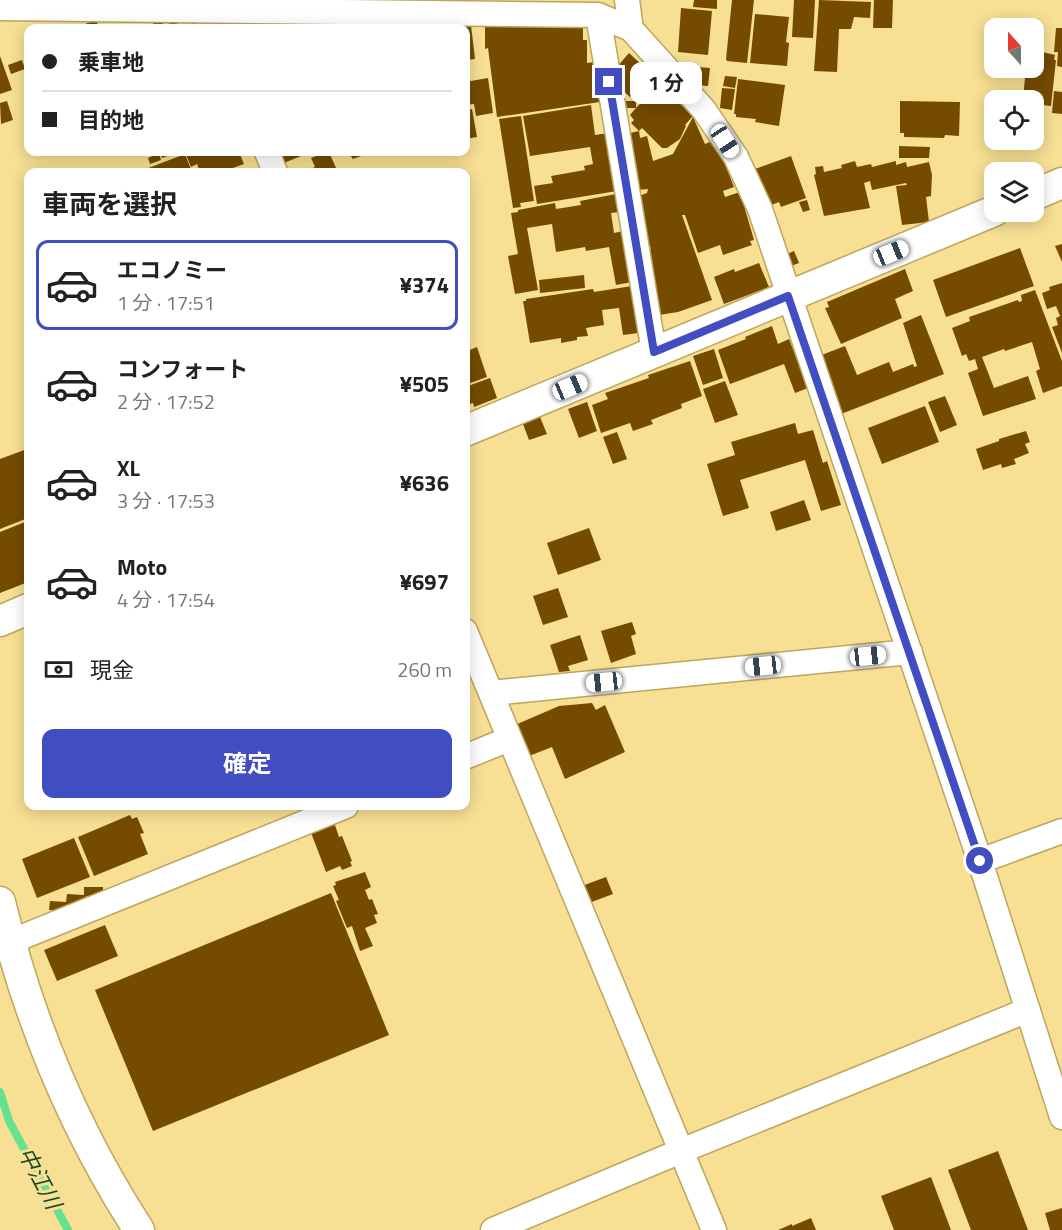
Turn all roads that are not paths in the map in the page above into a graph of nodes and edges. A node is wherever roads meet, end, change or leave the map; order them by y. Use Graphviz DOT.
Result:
graph roads {
  1 [pos="627,0"];
  2 [pos="426,7"];
  3 [pos="0,8"];
  4 [pos="211,13"];
  5 [pos="598,15"];
  6 [pos="631,29"];
  7 [pos="1062,183"];
  8 [pos="1044,191"];
  9 [pos="984,215"];
  10 [pos="788,296"];
  11 [pos="654,352"];
  12 [pos="470,429"];
  13 [pos="24,611"];
  14 [pos="0,621"];
  15 [pos="470,644"];
  16 [pos="910,652"];
  17 [pos="491,693"];
  18 [pos="509,739"];
  19 [pos="470,755"];
  20 [pos="336,810"];
  21 [pos="1062,831"];
  22 [pos="980,861"];
  23 [pos="0,902"];
  24 [pos="5,944"];
  25 [pos="1028,1010"];
  26 [pos="1062,1117"];
  27 [pos="681,1151"];
  28 [pos="139,1230"];
  29 [pos="492,1230"];
  30 [pos="714,1230"];
  1 -- 6 [label="street"];
  2 -- 4 [label="street"];
  2 -- 5 [label="street"];
  3 -- 4 [label="street"];
  5 -- 6 [label="street"];
  5 -- 11 [label="street"];
  6 -- 10 [label="street"];
  7 -- 8 [label="street"];
  9 -- 10 [label="street"];
  10 -- 11 [label="street"];
  10 -- 16 [label="street"];
  11 -- 12 [label="street"];
  13 -- 14 [label="street"];
  15 -- 17 [label="street"];
  16 -- 17 [label="street"];
  16 -- 22 [label="street"];
  17 -- 18 [label="street"];
  18 -- 19 [label="street"];
  18 -- 27 [label="street"];
  20 -- 24 [label="street"];
  21 -- 22 [label="street"];
  22 -- 25 [label="street"];
  23 -- 24 [label="street"];
  24 -- 28 [label="street"];
  25 -- 26 [label="street"];
  25 -- 27 [label="street"];
  27 -- 29 [label="street"];
  27 -- 30 [label="street"];
}
